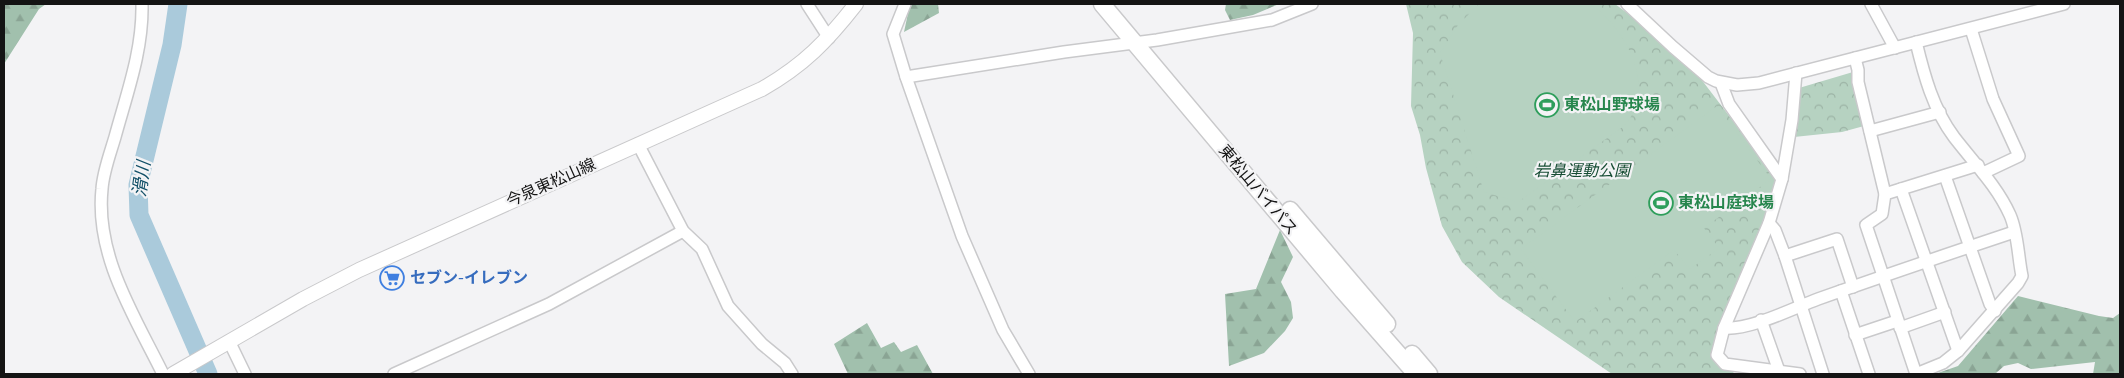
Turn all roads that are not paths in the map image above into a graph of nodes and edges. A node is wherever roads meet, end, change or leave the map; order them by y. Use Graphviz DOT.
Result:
graph roads {
  1 [pos="142,4"];
  2 [pos="807,4"];
  3 [pos="856,4"];
  4 [pos="905,4"];
  5 [pos="1102,4"];
  6 [pos="1115,4"];
  7 [pos="1312,4"];
  8 [pos="1627,4"];
  9 [pos="1871,4"];
  10 [pos="2064,4"];
  11 [pos="1971,29"];
  12 [pos="829,38"];
  13 [pos="1140,42"];
  14 [pos="1916,42"];
  15 [pos="1895,48"];
  16 [pos="1855,58"];
  17 [pos="1796,73"];
  18 [pos="906,77"];
  19 [pos="1721,83"];
  20 [pos="1940,112"];
  21 [pos="1870,131"];
  22 [pos="638,144"];
  23 [pos="1981,169"];
  24 [pos="1945,176"];
  25 [pos="1782,179"];
  26 [pos="1901,189"];
  27 [pos="1885,194"];
  28 [pos="1769,223"];
  29 [pos="682,231"];
  30 [pos="2014,232"];
  31 [pos="1969,247"];
  32 [pos="1785,256"];
  33 [pos="1927,262"];
  34 [pos="1884,276"];
  35 [pos="1853,286"];
  36 [pos="1840,291"];
  37 [pos="1800,306"];
  38 [pos="1995,311"];
  39 [pos="1945,312"];
  40 [pos="1761,320"];
  41 [pos="1898,324"];
  42 [pos="1724,328"];
  43 [pos="1856,335"];
  44 [pos="229,341"];
  45 [pos="1958,351"];
  46 [pos="1779,371"];
  47 [pos="163,374"];
  48 [pos="173,374"];
  49 [pos="245,374"];
  50 [pos="394,374"];
  51 [pos="792,374"];
  52 [pos="1029,374"];
  53 [pos="1416,374"];
  54 [pos="1429,374"];
  55 [pos="1800,374"];
  56 [pos="1823,374"];
  57 [pos="1869,374"];
  58 [pos="1916,374"];
  1 -- 47 [label="street"];
  2 -- 12 [label="street"];
  3 -- 12 [label="main road, 今泉東松山線"];
  4 -- 18 [label="street"];
  5 -- 13 [label="highway, 東松山バイパス"];
  6 -- 13 [label="highway, 東松山バイパス"];
  7 -- 13 [label="street"];
  8 -- 19 [label="street"];
  9 -- 15 [label="street"];
  10 -- 11 [label="street"];
  11 -- 14 [label="street"];
  11 -- 23 [label="street"];
  12 -- 22 [label="main road, 今泉東松山線"];
  13 -- 18 [label="street"];
  13 -- 53 [label="highway, 東松山バイパス"];
  13 -- 54 [label="highway, 東松山バイパス"];
  14 -- 15 [label="street"];
  14 -- 20 [label="street"];
  15 -- 16 [label="street"];
  16 -- 17 [label="street"];
  16 -- 21 [label="street"];
  17 -- 19 [label="street"];
  17 -- 25 [label="street"];
  18 -- 52 [label="street"];
  19 -- 25 [label="street"];
  20 -- 21 [label="street"];
  20 -- 23 [label="street"];
  21 -- 27 [label="street"];
  22 -- 29 [label="street"];
  22 -- 44 [label="main road, 今泉東松山線"];
  23 -- 24 [label="street"];
  23 -- 30 [label="street"];
  24 -- 26 [label="street"];
  24 -- 31 [label="street"];
  25 -- 28 [label="street"];
  26 -- 27 [label="street"];
  26 -- 33 [label="street"];
  27 -- 34 [label="street"];
  28 -- 32 [label="street"];
  28 -- 42 [label="street"];
  29 -- 50 [label="street"];
  29 -- 51 [label="street"];
  30 -- 31 [label="street"];
  30 -- 38 [label="street"];
  31 -- 33 [label="street"];
  31 -- 38 [label="street"];
  32 -- 35 [label="street"];
  32 -- 37 [label="street"];
  33 -- 34 [label="street"];
  33 -- 39 [label="street"];
  34 -- 35 [label="street"];
  34 -- 41 [label="street"];
  35 -- 36 [label="street"];
  36 -- 37 [label="street"];
  36 -- 43 [label="street"];
  37 -- 40 [label="street"];
  37 -- 56 [label="street"];
  38 -- 45 [label="street"];
  39 -- 41 [label="street"];
  39 -- 45 [label="street"];
  40 -- 42 [label="street"];
  40 -- 46 [label="street"];
  41 -- 43 [label="street"];
  41 -- 58 [label="street"];
  42 -- 46 [label="street"];
  43 -- 57 [label="street"];
  44 -- 48 [label="main road, 今泉東松山線"];
  44 -- 49 [label="street"];
  45 -- 58 [label="street"];
  46 -- 55 [label="street"];
}
